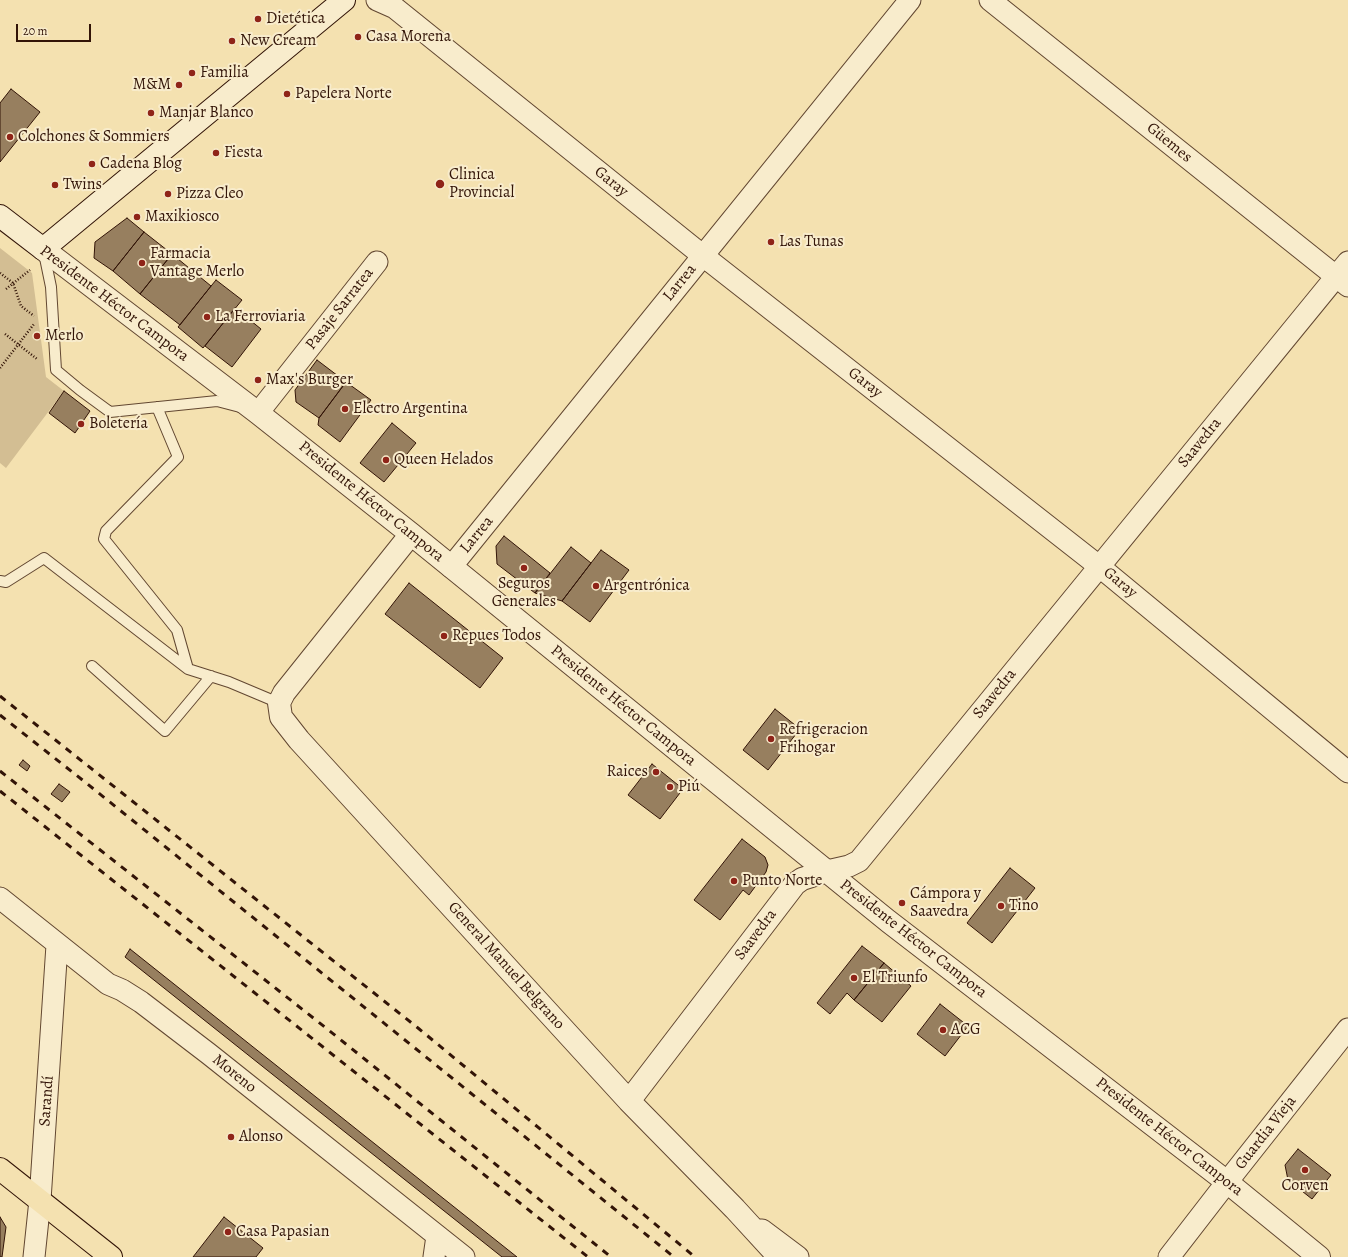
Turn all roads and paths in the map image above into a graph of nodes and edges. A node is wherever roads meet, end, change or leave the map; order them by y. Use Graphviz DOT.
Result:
graph roads {
  1 [pos="344,0"];
  2 [pos="377,0"];
  3 [pos="910,0"];
  4 [pos="990,0"];
  5 [pos="0,216"];
  6 [pos="43,249"];
  7 [pos="702,255"];
  8 [pos="377,262"];
  9 [pos="0,273"];
  10 [pos="1344,275"];
  11 [pos="13,283"];
  12 [pos="6,289"];
  13 [pos="5,334"];
  14 [pos="18,344"];
  15 [pos="40,362"];
  16 [pos="0,368"];
  17 [pos="157,407"];
  18 [pos="258,413"];
  19 [pos="411,534"];
  20 [pos="451,567"];
  21 [pos="1100,567"];
  22 [pos="0,581"];
  23 [pos="92,666"];
  24 [pos="188,669"];
  25 [pos="211,676"];
  26 [pos="280,710"];
  27 [pos="1348,772"];
  28 [pos="827,871"];
  29 [pos="0,898"];
  30 [pos="58,945"];
  31 [pos="1348,1029"];
  32 [pos="629,1101"];
  33 [pos="0,1170"];
  34 [pos="1227,1182"];
  35 [pos="40,1200"];
  36 [pos="735,1210"];
  37 [pos="437,1236"];
  38 [pos="34,1257"];
  39 [pos="111,1257"];
  40 [pos="434,1257"];
  41 [pos="464,1257"];
  42 [pos="779,1257"];
  43 [pos="798,1257"];
  44 [pos="1169,1257"];
  45 [pos="1319,1257"];
  1 -- 6 [label="street"];
  2 -- 7 [label="street, Garay"];
  3 -- 7 [label="street, Larrea"];
  4 -- 10 [label="street, Güemes"];
  5 -- 6 [label="street, Presidente Héctor Campora"];
  6 -- 11 [label="path"];
  6 -- 17 [label="lane"];
  6 -- 18 [label="street, Presidente Héctor Campora"];
  7 -- 20 [label="street, Larrea"];
  7 -- 21 [label="street, Garay"];
  8 -- 18 [label="street, Pasaje Sarratea"];
  9 -- 11 [label="path"];
  10 -- 21 [label="street, Saavedra"];
  11 -- 12 [label="path"];
  11 -- 14 [label="path"];
  13 -- 14 [label="path"];
  14 -- 15 [label="path"];
  14 -- 16 [label="path"];
  17 -- 18 [label="lane"];
  17 -- 24 [label="lane"];
  18 -- 19 [label="street, Presidente Héctor Campora"];
  19 -- 20 [label="street, Presidente Héctor Campora"];
  19 -- 26 [label="street"];
  20 -- 28 [label="street, Presidente Héctor Campora"];
  21 -- 27 [label="street, Garay"];
  21 -- 28 [label="street, Saavedra"];
  22 -- 24 [label="lane"];
  23 -- 25 [label="lane"];
  24 -- 25 [label="lane"];
  25 -- 26 [label="lane"];
  26 -- 32 [label="street, General Manuel Belgrano"];
  28 -- 32 [label="street, Saavedra"];
  28 -- 34 [label="street, Presidente Héctor Campora"];
  29 -- 30 [label="street, Moreno"];
  30 -- 35 [label="street, Sarandí"];
  30 -- 37 [label="street, Moreno"];
  31 -- 34 [label="street, Guardia Vieja"];
  32 -- 36 [label="street, General Manuel Belgrano"];
  33 -- 35 [label="main road"];
  34 -- 44 [label="street, Guardia Vieja"];
  34 -- 45 [label="street, Presidente Héctor Campora"];
  35 -- 38 [label="street, Sarandí"];
  35 -- 39 [label="main road"];
  36 -- 42 [label="street, General Manuel Belgrano"];
  36 -- 43 [label="street, General Manuel Belgrano"];
  37 -- 40 [label="street"];
  37 -- 41 [label="street, Moreno"];
}
